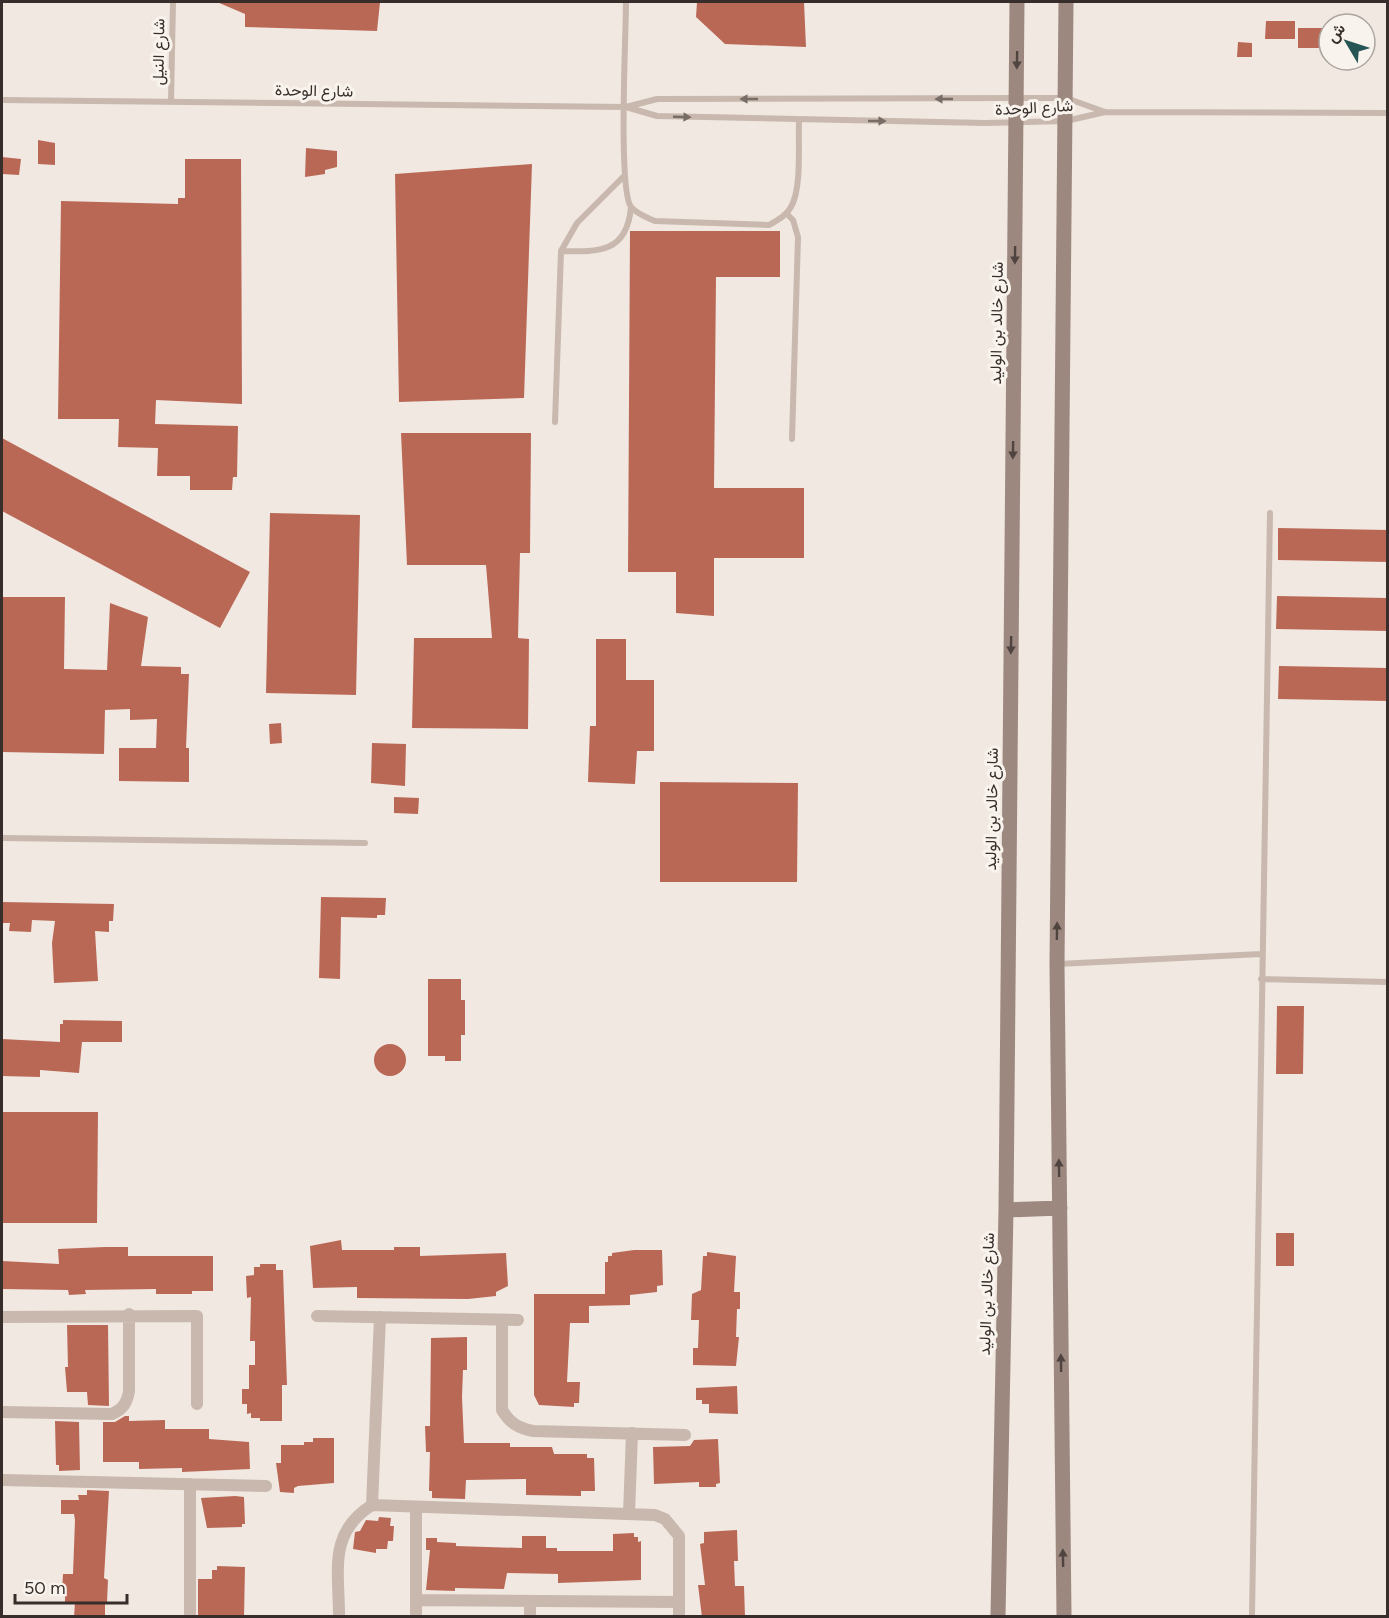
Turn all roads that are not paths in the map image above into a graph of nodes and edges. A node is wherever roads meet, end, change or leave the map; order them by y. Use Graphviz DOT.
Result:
graph roads {
  1 [pos="172,2"];
  2 [pos="626,2"];
  3 [pos="1017,2"];
  4 [pos="1066,2"];
  5 [pos="1066,98"];
  6 [pos="1017,99"];
  7 [pos="2,100"];
  8 [pos="171,102"];
  9 [pos="626,107"];
  10 [pos="1105,112"];
  11 [pos="1388,112"];
  12 [pos="799,121"];
  13 [pos="1066,121"];
  14 [pos="1016,122"];
  15 [pos="624,176"];
  16 [pos="631,207"];
  17 [pos="787,214"];
  18 [pos="561,251"];
  19 [pos="555,422"];
  20 [pos="792,439"];
  21 [pos="1270,513"];
  22 [pos="2,838"];
  23 [pos="365,843"];
  24 [pos="1261,954"];
  25 [pos="1057,964"];
  26 [pos="1261,979"];
  27 [pos="1388,982"];
  28 [pos="1060,1208"];
  29 [pos="1006,1210"];
  30 [pos="129,1314"];
  31 [pos="316,1316"];
  32 [pos="2,1317"];
  33 [pos="380,1317"];
  34 [pos="502,1320"];
  35 [pos="518,1320"];
  36 [pos="197,1404"];
  37 [pos="2,1412"];
  38 [pos="632,1433"];
  39 [pos="685,1435"];
  40 [pos="2,1480"];
  41 [pos="190,1484"];
  42 [pos="266,1486"];
  43 [pos="372,1505"];
  44 [pos="416,1507"];
  45 [pos="629,1514"];
  46 [pos="416,1600"];
  47 [pos="530,1601"];
  48 [pos="679,1602"];
  49 [pos="190,1617"];
  50 [pos="339,1617"];
  51 [pos="416,1617"];
  52 [pos="530,1617"];
  53 [pos="679,1617"];
  54 [pos="998,1617"];
  55 [pos="1064,1617"];
  56 [pos="1252,1617"];
  1 -- 8 [label="lane, شارع النيل"];
  2 -- 9 [label="lane"];
  3 -- 6 [label="main road, شارع خالد بن الوليد, one-way"];
  4 -- 5 [label="main road"];
  5 -- 6 [label="lane, شارع الوحدة"];
  5 -- 10 [label="lane, شارع الوحدة"];
  5 -- 13 [label="main road"];
  6 -- 9 [label="lane, شارع الوحدة, one-way"];
  6 -- 14 [label="main road, شارع خالد بن الوليد"];
  7 -- 8 [label="lane, شارع الوحدة"];
  8 -- 9 [label="lane, شارع الوحدة"];
  9 -- 12 [label="lane, شارع الوحدة, one-way"];
  9 -- 15 [label="lane"];
  10 -- 11 [label="lane"];
  10 -- 13 [label="lane, شارع الوحدة"];
  12 -- 14 [label="lane, شارع الوحدة, one-way"];
  12 -- 17 [label="lane"];
  13 -- 14 [label="lane, شارع الوحدة"];
  25 -- 13 [label="main road, one-way"];
  14 -- 29 [label="main road, شارع خالد بن الوليد, one-way"];
  15 -- 16 [label="lane"];
  15 -- 18 [label="lane"];
  16 -- 17 [label="lane"];
  16 -- 18 [label="lane"];
  17 -- 20 [label="lane"];
  18 -- 19 [label="lane"];
  21 -- 24 [label="lane"];
  22 -- 23 [label="lane"];
  24 -- 25 [label="lane"];
  24 -- 26 [label="lane"];
  28 -- 25 [label="main road, one-way"];
  26 -- 27 [label="lane"];
  26 -- 56 [label="lane"];
  28 -- 29 [label="main road"];
  55 -- 28 [label="main road, one-way"];
  29 -- 54 [label="main road, شارع خالد بن الوليد"];
  30 -- 32 [label="street"];
  30 -- 36 [label="street"];
  30 -- 37 [label="street"];
  31 -- 33 [label="street"];
  33 -- 34 [label="street"];
  33 -- 43 [label="street"];
  34 -- 35 [label="street"];
  34 -- 38 [label="street"];
  38 -- 39 [label="street"];
  38 -- 45 [label="street"];
  40 -- 41 [label="street"];
  41 -- 42 [label="street"];
  41 -- 49 [label="street"];
  43 -- 44 [label="street"];
  43 -- 50 [label="street"];
  44 -- 45 [label="street"];
  44 -- 46 [label="street"];
  45 -- 48 [label="street"];
  46 -- 47 [label="street"];
  46 -- 51 [label="street"];
  47 -- 48 [label="street"];
  47 -- 52 [label="street"];
  48 -- 53 [label="street"];
}
